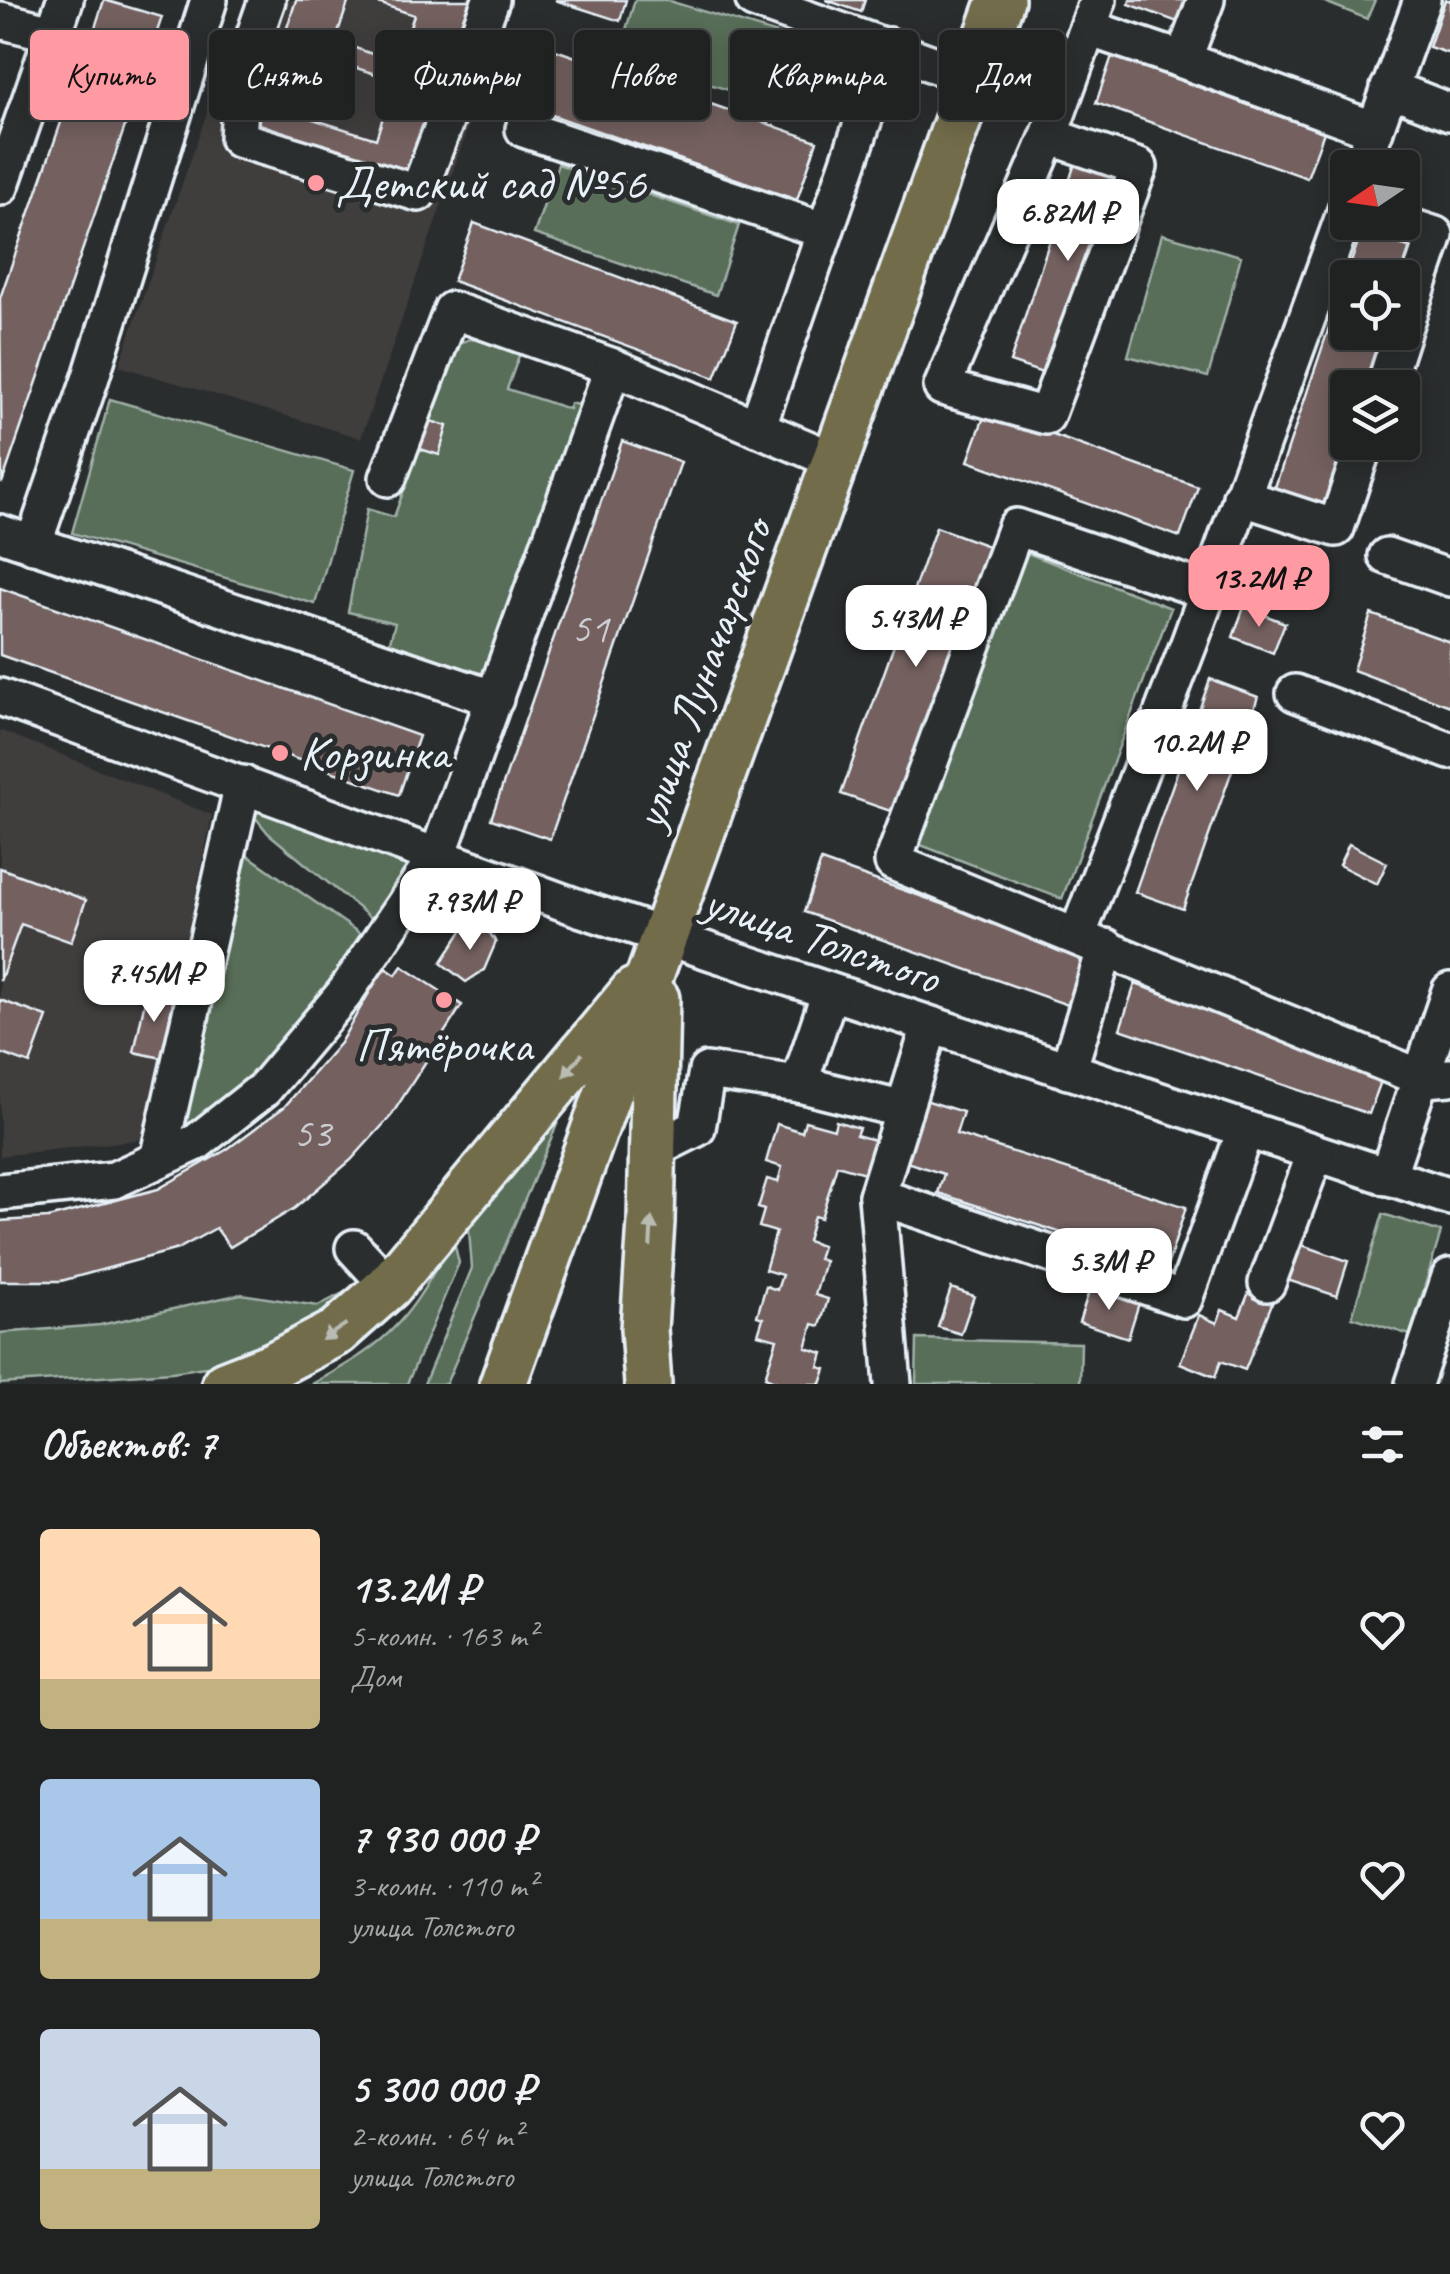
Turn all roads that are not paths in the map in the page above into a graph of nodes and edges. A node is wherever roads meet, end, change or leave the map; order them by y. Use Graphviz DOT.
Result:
graph roads {
  1 [pos="65,0"];
  2 [pos="209,0"];
  3 [pos="267,0"];
  4 [pos="491,0"];
  5 [pos="754,0"];
  6 [pos="1001,0"];
  7 [pos="1206,0"];
  8 [pos="1422,0"];
  9 [pos="1093,14"];
  10 [pos="0,20"];
  11 [pos="40,30"];
  12 [pos="53,30"];
  13 [pos="841,30"];
  14 [pos="990,30"];
  15 [pos="1184,60"];
  16 [pos="1389,88"];
  17 [pos="30,98"];
  18 [pos="1450,112"];
  19 [pos="861,120"];
  20 [pos="957,120"];
  21 [pos="524,128"];
  22 [pos="1374,130"];
  23 [pos="1049,136"];
  24 [pos="1367,150"];
  25 [pos="0,187"];
  26 [pos="822,230"];
  27 [pos="1420,230"];
  28 [pos="1335,240"];
  29 [pos="1420,281"];
  30 [pos="613,367"];
  31 [pos="757,428"];
  32 [pos="1359,460"];
  33 [pos="836,461"];
  34 [pos="388,478"];
  35 [pos="1241,497"];
  36 [pos="0,533"];
  37 [pos="33,545"];
  38 [pos="1386,556"];
  39 [pos="1450,578"];
  40 [pos="1206,592"];
  41 [pos="1295,693"];
  42 [pos="0,697"];
  43 [pos="495,699"];
  44 [pos="1450,751"];
  45 [pos="242,784"];
  46 [pos="438,855"];
  47 [pos="1092,940"];
  48 [pos="662,949"];
  49 [pos="1450,991"];
  50 [pos="830,992"];
  51 [pos="930,1026"];
  52 [pos="1068,1072"];
  53 [pos="1437,1078"];
  54 [pos="799,1084"];
  55 [pos="904,1110"];
  56 [pos="1246,1131"];
  57 [pos="653,1150"];
  58 [pos="1315,1154"];
  59 [pos="158,1160"];
  60 [pos="1387,1178"];
  61 [pos="0,1192"];
  62 [pos="877,1196"];
  63 [pos="1450,1197"];
  64 [pos="354,1248"];
  65 [pos="1450,1276"];
  66 [pos="1267,1283"];
  67 [pos="389,1286"];
  68 [pos="225,1384"];
  69 [pos="503,1384"];
  70 [pos="648,1384"];
  71 [pos="893,1384"];
  72 [pos="1414,1384"];
  1 -- 12 [label="street"];
  2 -- 37 [label="street"];
  3 -- 4 [label="street"];
  5 -- 13 [label="street"];
  6 -- 14 [label="main road, улица Луначарского"];
  7 -- 15 [label="street"];
  8 -- 16 [label="street"];
  9 -- 15 [label="street"];
  9 -- 23 [label="street"];
  10 -- 11 [label="street"];
  15 -- 22 [label="street"];
  16 -- 18 [label="street"];
  16 -- 22 [label="street"];
  17 -- 25 [label="street"];
  19 -- 26 [label="street"];
  20 -- 33 [label="main road, улица Луначарского"];
  21 -- 26 [label="street"];
  22 -- 24 [label="street"];
  23 -- 23 [label="street"];
  26 -- 31 [label="street"];
  27 -- 29 [label="street"];
  28 -- 35 [label="street"];
  30 -- 31 [label="street"];
  30 -- 34 [label="street"];
  30 -- 43 [label="street"];
  31 -- 33 [label="street"];
  32 -- 35 [label="street"];
  33 -- 48 [label="main road, улица Луначарского"];
  35 -- 40 [label="street"];
  36 -- 37 [label="street"];
  37 -- 43 [label="street"];
  38 -- 39 [label="street"];
  40 -- 47 [label="street"];
  40 -- 47 [label="street"];
  41 -- 44 [label="street"];
  42 -- 45 [label="street, улица Толстого"];
  43 -- 46 [label="street"];
  45 -- 46 [label="street, улица Толстого"];
  45 -- 59 [label="street"];
  46 -- 48 [label="street, улица Толстого"];
  46 -- 59 [label="street"];
  47 -- 52 [label="street"];
  47 -- 53 [label="street"];
  48 -- 50 [label="street, улица Толстого"];
  48 -- 57 [label="main road"];
  48 -- 67 [label="main road, one-way"];
  48 -- 69 [label="main road, улица Луначарского"];
  49 -- 53 [label="street"];
  50 -- 51 [label="street, улица Толстого"];
  50 -- 54 [label="street"];
  51 -- 52 [label="street, улица Толстого"];
  51 -- 55 [label="street"];
  52 -- 56 [label="street, улица Толстого"];
  53 -- 60 [label="street"];
  54 -- 55 [label="street"];
  54 -- 57 [label="street"];
  55 -- 62 [label="street"];
  56 -- 58 [label="street, улица Толстого"];
  56 -- 62 [label="street"];
  70 -- 57 [label="main road, one-way"];
  58 -- 60 [label="street, улица Толстого"];
  58 -- 66 [label="street"];
  59 -- 61 [label="street"];
  60 -- 63 [label="street, улица Толстого"];
  62 -- 71 [label="street"];
  64 -- 67 [label="street"];
  65 -- 72 [label="street"];
  67 -- 68 [label="main road, one-way"];
}
